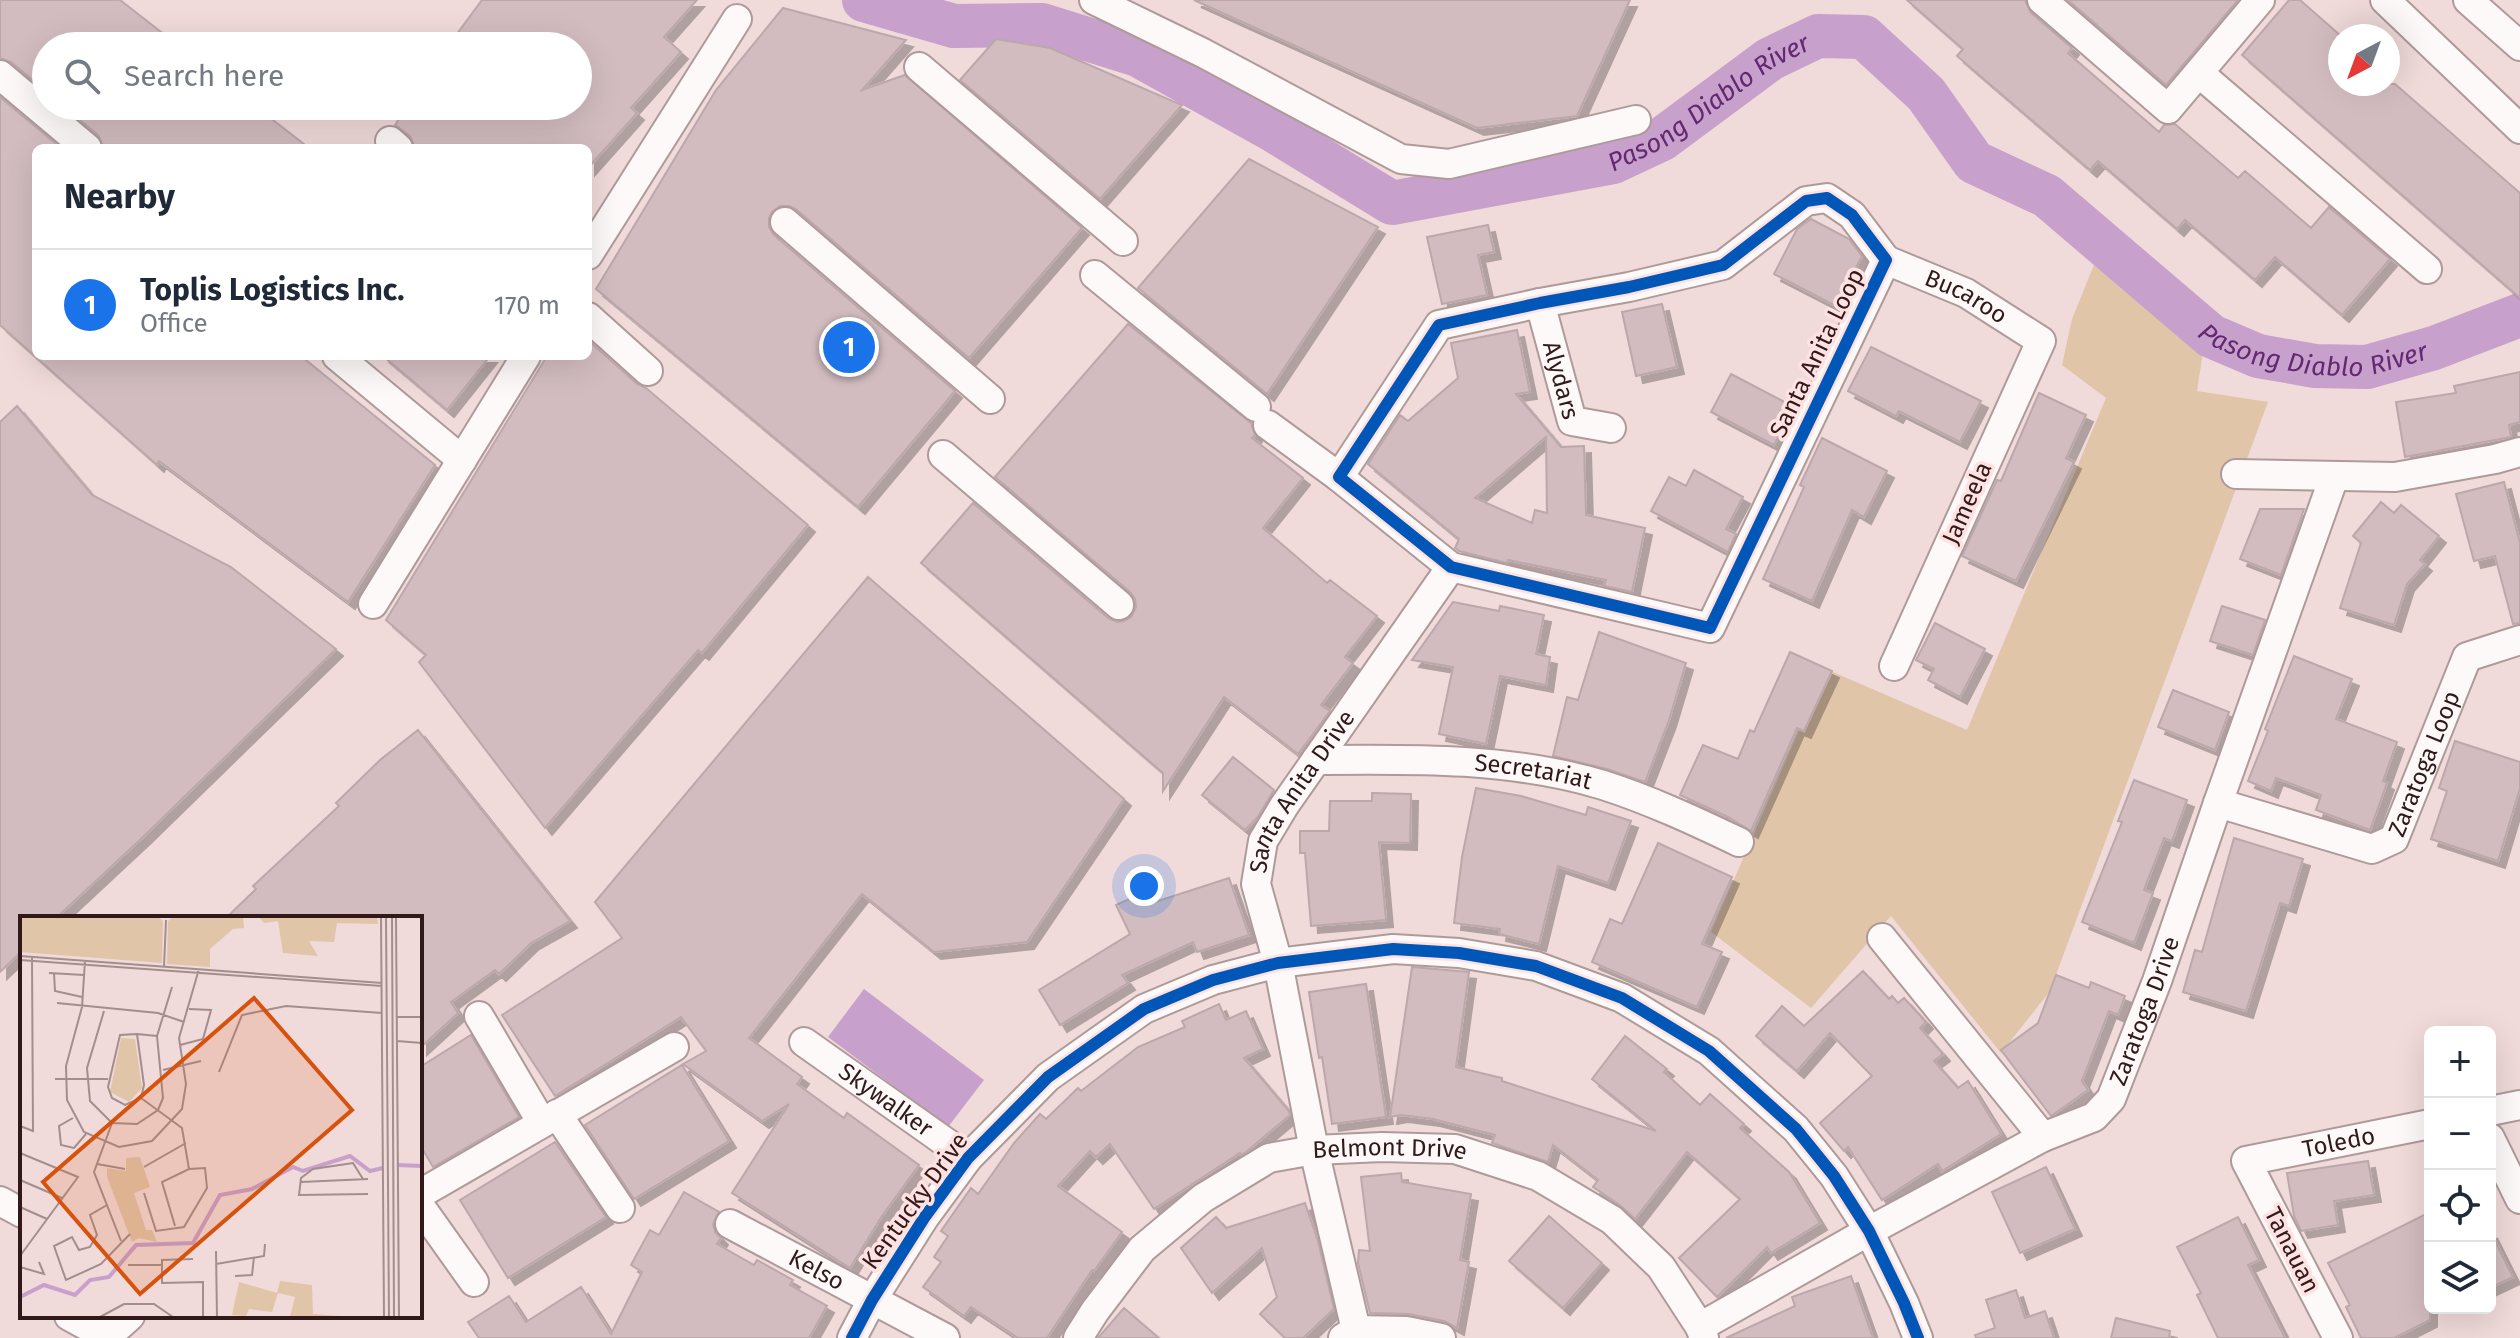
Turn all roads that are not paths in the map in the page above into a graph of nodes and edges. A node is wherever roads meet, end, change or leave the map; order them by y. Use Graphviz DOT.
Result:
graph roads {
  1 [pos="1094,0"];
  2 [pos="2042,0"];
  3 [pos="2260,0"];
  4 [pos="2385,0"];
  5 [pos="2468,0"];
  6 [pos="737,19"];
  7 [pos="2520,46"];
  8 [pos="919,67"];
  9 [pos="2199,73"];
  10 [pos="0,75"];
  11 [pos="32,102"];
  12 [pos="54,120"];
  13 [pos="1636,120"];
  14 [pos="2520,129"];
  15 [pos="82,144"];
  16 [pos="785,222"];
  17 [pos="1123,241"];
  18 [pos="592,249"];
  19 [pos="1886,260"];
  20 [pos="2427,269"];
  21 [pos="1095,275"];
  22 [pos="1540,303"];
  23 [pos="592,321"];
  24 [pos="2041,341"];
  25 [pos="342,360"];
  26 [pos="524,360"];
  27 [pos="648,371"];
  28 [pos="990,399"];
  29 [pos="1611,428"];
  30 [pos="2520,452"];
  31 [pos="943,455"];
  32 [pos="462,460"];
  33 [pos="2236,474"];
  34 [pos="1339,477"];
  35 [pos="2334,477"];
  36 [pos="1451,567"];
  37 [pos="373,604"];
  38 [pos="1119,605"];
  39 [pos="2520,640"];
  40 [pos="1894,666"];
  41 [pos="1316,760"];
  42 [pos="2218,803"];
  43 [pos="1739,842"];
  44 [pos="1882,938"];
  45 [pos="1278,963"];
  46 [pos="479,1016"];
  47 [pos="804,1042"];
  48 [pos="674,1047"];
  49 [pos="2520,1105"];
  50 [pos="2496,1110"];
  51 [pos="550,1118"];
  52 [pos="2424,1125"];
  53 [pos="2043,1137"];
  54 [pos="1314,1150"];
  55 [pos="2496,1150"];
  56 [pos="968,1158"];
  57 [pos="2246,1161"];
  58 [pos="422,1193"];
  59 [pos="2520,1199"];
  60 [pos="0,1201"];
  61 [pos="620,1208"];
  62 [pos="422,1209"];
  63 [pos="20,1212"];
  64 [pos="730,1224"];
  65 [pos="1869,1231"];
  66 [pos="474,1282"];
  67 [pos="872,1300"];
  68 [pos="73,1318"];
  69 [pos="128,1318"];
  70 [pos="1702,1332"];
  71 [pos="1349,1334"];
  72 [pos="852,1338"];
  73 [pos="945,1338"];
  74 [pos="1078,1338"];
  75 [pos="1441,1338"];
  76 [pos="1918,1338"];
  77 [pos="2338,1338"];
  1 -- 13 [label="street"];
  2 -- 9 [label="street"];
  3 -- 9 [label="street"];
  4 -- 14 [label="street"];
  5 -- 7 [label="street"];
  6 -- 18 [label="street"];
  8 -- 17 [label="street"];
  9 -- 20 [label="street"];
  10 -- 11 [label="street"];
  12 -- 15 [label="street"];
  16 -- 28 [label="street"];
  19 -- 22 [label="street, Santa Anita Loop"];
  19 -- 24 [label="street, Bucaroo"];
  19 -- 36 [label="street, Santa Anita Loop"];
  21 -- 34 [label="street"];
  22 -- 29 [label="street, Alydars"];
  22 -- 34 [label="street, Santa Anita Loop"];
  23 -- 27 [label="street"];
  24 -- 40 [label="street, Jameela"];
  25 -- 32 [label="street"];
  26 -- 32 [label="street"];
  30 -- 35 [label="street"];
  31 -- 38 [label="street"];
  32 -- 37 [label="street"];
  33 -- 35 [label="street"];
  34 -- 36 [label="street, Santa Anita Loop"];
  35 -- 42 [label="street, Zaratoga Drive"];
  36 -- 41 [label="street, Santa Anita Drive"];
  39 -- 42 [label="street, Zaratoga Loop"];
  41 -- 43 [label="street, Secretariat"];
  41 -- 45 [label="street, Santa Anita Drive"];
  42 -- 53 [label="street, Zaratoga Drive"];
  44 -- 53 [label="street"];
  45 -- 54 [label="street, Santa Anita Drive"];
  45 -- 56 [label="street, Kentucky Drive"];
  45 -- 65 [label="street, Kentucky Drive"];
  46 -- 51 [label="street"];
  47 -- 56 [label="street, Skywalker"];
  48 -- 51 [label="street"];
  49 -- 50 [label="street"];
  51 -- 58 [label="street"];
  51 -- 61 [label="street"];
  52 -- 57 [label="street, Toledo"];
  53 -- 65 [label="street, Zaratoga Drive"];
  54 -- 70 [label="street, Belmont Drive"];
  54 -- 71 [label="street, Santa Anita Drive"];
  54 -- 74 [label="street, Belmont Drive"];
  55 -- 59 [label="street"];
  56 -- 67 [label="street, Kentucky Drive"];
  57 -- 77 [label="street, Tanauan"];
  60 -- 63 [label="street"];
  62 -- 66 [label="street"];
  64 -- 67 [label="street, Kelso"];
  65 -- 70 [label="street, Zaratoga Drive"];
  65 -- 76 [label="street, Kentucky Drive"];
  67 -- 72 [label="street, Kentucky Drive"];
  67 -- 73 [label="street, Kelso"];
  68 -- 69 [label="street"];
  71 -- 75 [label="street"];
}
